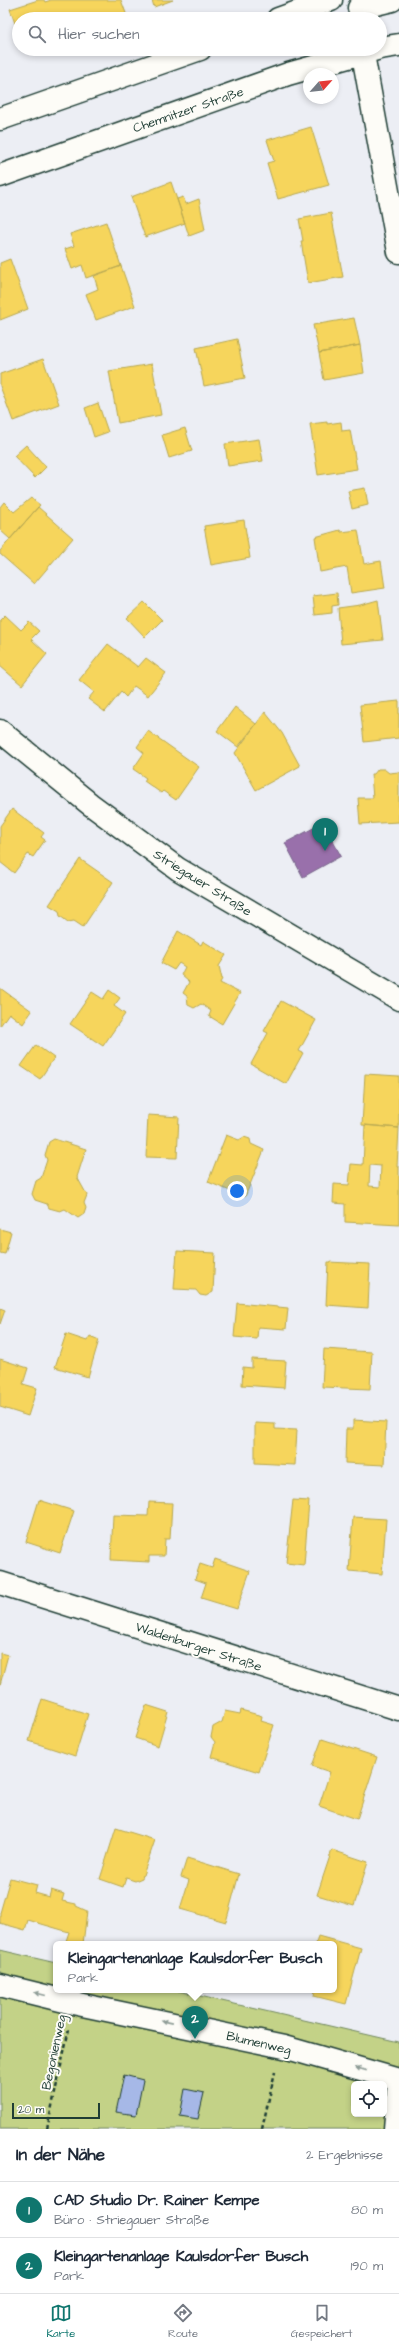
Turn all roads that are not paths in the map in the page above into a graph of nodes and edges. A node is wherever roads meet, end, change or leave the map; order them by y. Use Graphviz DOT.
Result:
graph roads {
  1 [pos="331,0"];
  2 [pos="392,0"];
  3 [pos="359,9"];
  4 [pos="298,12"];
  5 [pos="399,45"];
  6 [pos="387,47"];
  7 [pos="180,56"];
  8 [pos="350,56"];
  9 [pos="372,56"];
  10 [pos="0,119"];
  11 [pos="0,176"];
  12 [pos="399,252"];
  13 [pos="0,731"];
  14 [pos="399,999"];
  15 [pos="0,1583"];
  16 [pos="399,1709"];
  17 [pos="0,1985"];
  18 [pos="399,2080"];
  19 [pos="395,2129"];
  1 -- 4 [label="street"];
  2 -- 3 [label="street"];
  5 -- 6 [label="street, Chemnitzer Straße"];
  7 -- 10 [label="street"];
  8 -- 11 [label="street, Chemnitzer Straße"];
  9 -- 12 [label="street"];
  13 -- 14 [label="street, Striegauer Straße"];
  15 -- 16 [label="street, Waldenburger Straße"];
  18 -- 17 [label="street, Blumenweg, one-way"];
  18 -- 19 [label="street"];
}
